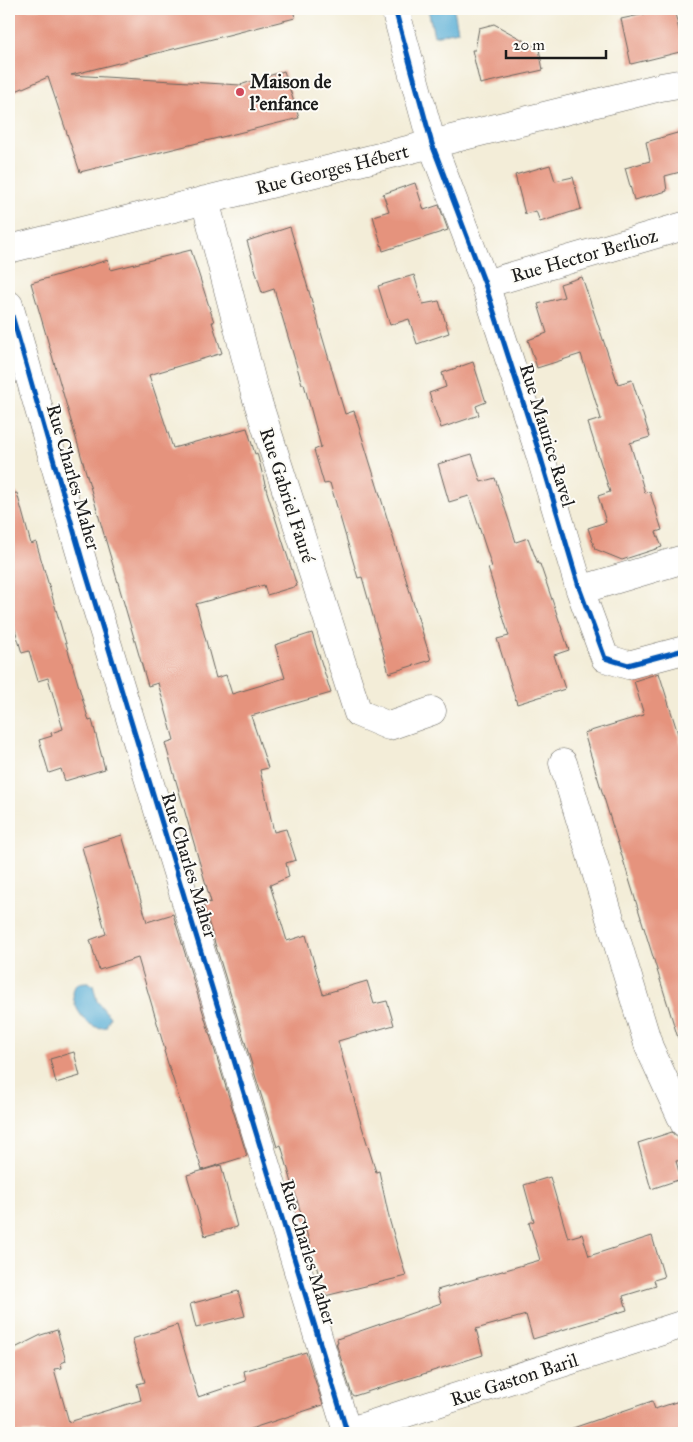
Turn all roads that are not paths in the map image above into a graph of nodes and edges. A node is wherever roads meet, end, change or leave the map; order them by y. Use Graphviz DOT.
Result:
graph roads {
  1 [pos="395,9"];
  2 [pos="684,83"];
  3 [pos="432,144"];
  4 [pos="205,200"];
  5 [pos="684,226"];
  6 [pos="9,249"];
  7 [pos="485,284"];
  8 [pos="9,305"];
  9 [pos="684,559"];
  10 [pos="580,590"];
  11 [pos="684,650"];
  12 [pos="432,711"];
  13 [pos="563,763"];
  14 [pos="684,1123"];
  15 [pos="684,1324"];
  16 [pos="346,1433"];
  1 -- 3 [label="street, Rue Maurice Ravel"];
  2 -- 3 [label="street, Rue Georges Hébert"];
  3 -- 4 [label="street, Rue Georges Hébert"];
  3 -- 7 [label="street, Rue Maurice Ravel"];
  4 -- 6 [label="street, Rue Georges Hébert"];
  4 -- 12 [label="street, Rue Gabriel Fauré"];
  5 -- 7 [label="street, Rue Hector Berlioz"];
  7 -- 10 [label="street, Rue Maurice Ravel"];
  8 -- 16 [label="street, Rue Charles Maher"];
  9 -- 10 [label="street"];
  10 -- 11 [label="street, Rue Maurice Ravel"];
  13 -- 14 [label="street"];
  15 -- 16 [label="street, Rue Gaston Baril"];
}
